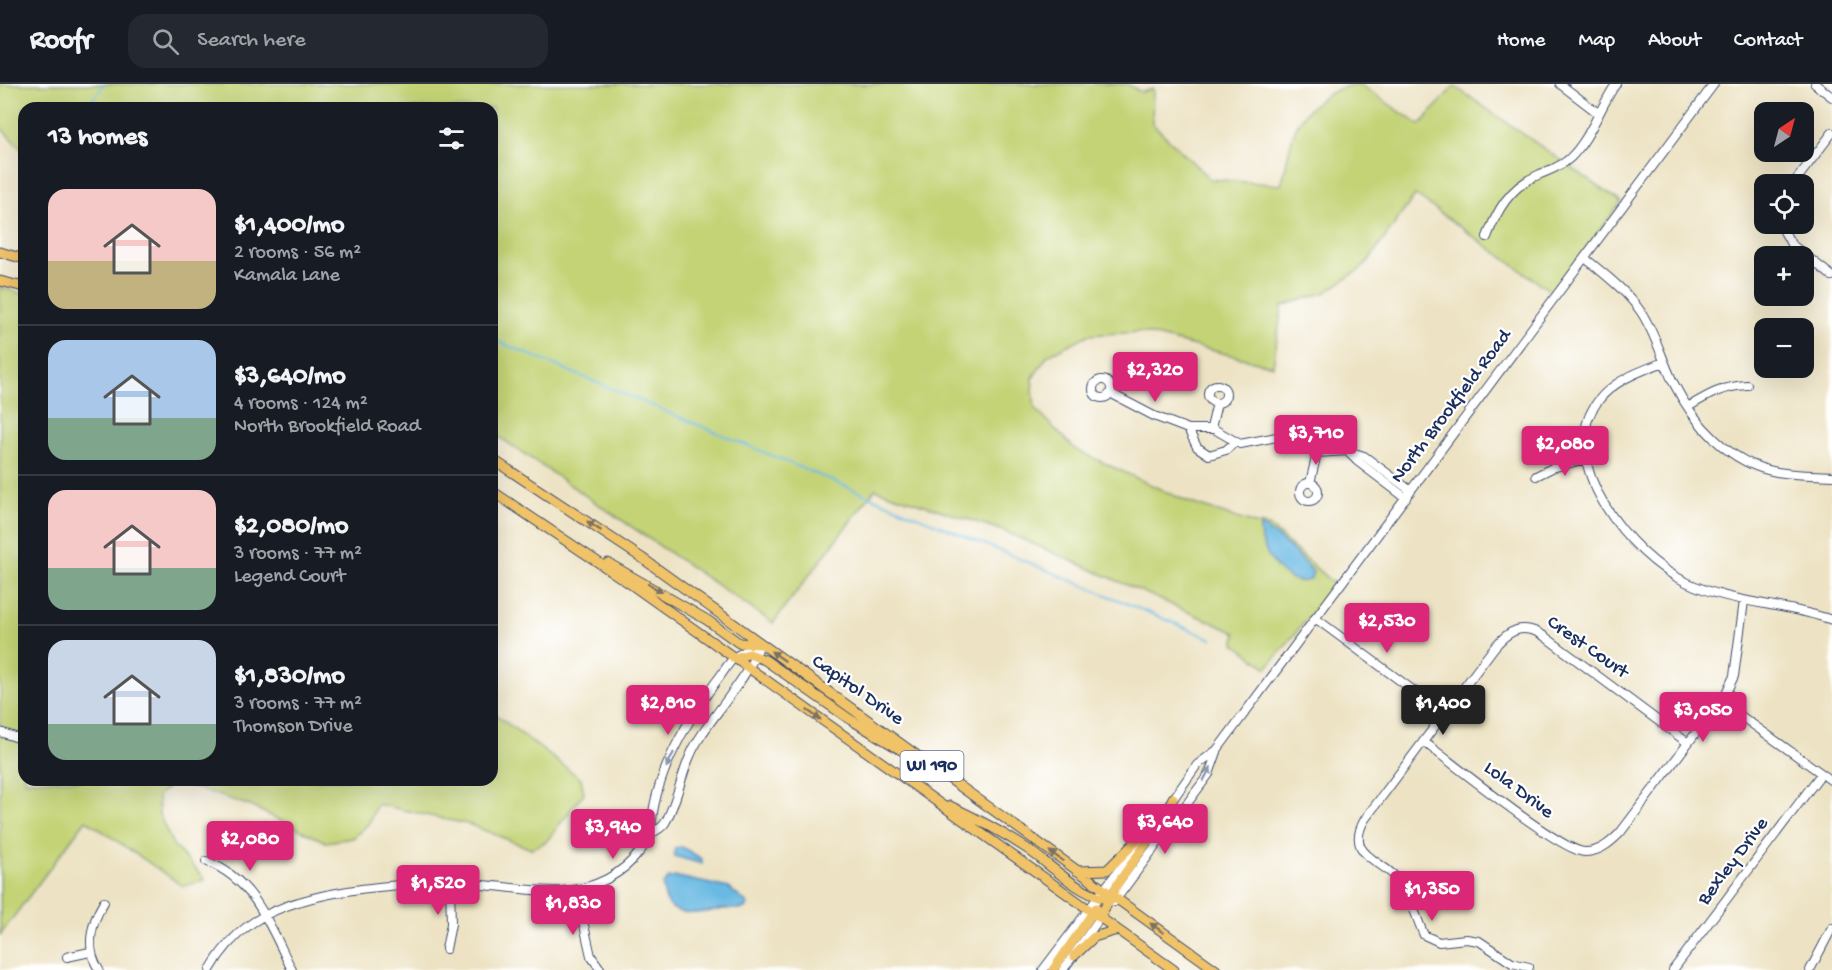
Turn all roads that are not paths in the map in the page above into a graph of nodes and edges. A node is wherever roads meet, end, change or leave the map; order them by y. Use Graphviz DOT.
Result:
graph roads {
  1 [pos="1560,84"];
  2 [pos="1616,84"];
  3 [pos="1714,84"];
  4 [pos="1815,84"];
  5 [pos="1832,97"];
  6 [pos="1598,113"];
  7 [pos="1832,132"];
  8 [pos="1800,174"];
  9 [pos="1786,234"];
  10 [pos="1487,237"];
  11 [pos="0,252"];
  12 [pos="18,257"];
  13 [pos="1585,258"];
  14 [pos="1832,276"];
  15 [pos="0,281"];
  16 [pos="18,286"];
  17 [pos="1664,362"];
  18 [pos="1747,385"];
  19 [pos="1110,393"];
  20 [pos="1216,403"];
  21 [pos="1688,407"];
  22 [pos="1211,428"];
  23 [pos="1188,429"];
  24 [pos="1296,438"];
  25 [pos="1235,442"];
  26 [pos="1348,451"];
  27 [pos="1317,453"];
  28 [pos="1586,459"];
  29 [pos="498,463"];
  30 [pos="1536,476"];
  31 [pos="1832,476"];
  32 [pos="1310,483"];
  33 [pos="1408,494"];
  34 [pos="498,495"];
  35 [pos="584,552"];
  36 [pos="1744,602"];
  37 [pos="1315,618"];
  38 [pos="1832,620"];
  39 [pos="760,644"];
  40 [pos="756,656"];
  41 [pos="734,658"];
  42 [pos="750,669"];
  43 [pos="1720,701"];
  44 [pos="1444,712"];
  45 [pos="0,732"];
  46 [pos="18,738"];
  47 [pos="680,740"];
  48 [pos="1424,742"];
  49 [pos="1688,743"];
  50 [pos="693,748"];
  51 [pos="1217,750"];
  52 [pos="1821,774"];
  53 [pos="946,776"];
  54 [pos="1832,780"];
  55 [pos="926,794"];
  56 [pos="1173,798"];
  57 [pos="1152,826"];
  58 [pos="651,834"];
  59 [pos="206,861"];
  60 [pos="1077,871"];
  61 [pos="450,885"];
  62 [pos="576,890"];
  63 [pos="1106,897"];
  64 [pos="104,902"];
  65 [pos="1094,913"];
  66 [pos="265,916"];
  67 [pos="1832,928"];
  68 [pos="1117,930"];
  69 [pos="446,949"];
  70 [pos="90,952"];
  71 [pos="1074,956"];
  72 [pos="67,957"];
  73 [pos="1529,967"];
  74 [pos="99,970"];
  75 [pos="210,970"];
  76 [pos="292,970"];
  77 [pos="601,970"];
  78 [pos="1044,970"];
  79 [pos="1053,970"];
  80 [pos="1063,970"];
  81 [pos="1174,970"];
  82 [pos="1216,970"];
  83 [pos="1673,970"];
  84 [pos="1810,970"];
  1 -- 6 [label="street"];
  2 -- 6 [label="street"];
  3 -- 13 [label="street, North Brookfield Road"];
  4 -- 5 [label="street"];
  6 -- 10 [label="street"];
  7 -- 8 [label="street"];
  9 -- 14 [label="street"];
  11 -- 12 [label="main road"];
  13 -- 17 [label="street"];
  13 -- 33 [label="street, North Brookfield Road"];
  15 -- 16 [label="main road"];
  17 -- 21 [label="street"];
  17 -- 28 [label="street"];
  18 -- 21 [label="street"];
  19 -- 23 [label="street"];
  20 -- 22 [label="street"];
  21 -- 31 [label="street"];
  22 -- 23 [label="street"];
  22 -- 25 [label="street"];
  23 -- 25 [label="street"];
  24 -- 25 [label="street"];
  24 -- 26 [label="street"];
  24 -- 27 [label="street"];
  26 -- 27 [label="street"];
  26 -- 33 [label="street"];
  27 -- 32 [label="street"];
  28 -- 30 [label="street"];
  28 -- 36 [label="street"];
  39 -- 29 [label="main road, Capitol Drive / WI 190, one-way"];
  33 -- 37 [label="street, North Brookfield Road"];
  34 -- 35 [label="main road, WI 190"];
  35 -- 39 [label="main road, one-way"];
  35 -- 41 [label="main road, WI 190"];
  36 -- 38 [label="street"];
  36 -- 43 [label="street"];
  37 -- 44 [label="street"];
  37 -- 51 [label="street, North Brookfield Road"];
  39 -- 40 [label="street"];
  39 -- 41 [label="street"];
  53 -- 39 [label="main road, Capitol Drive / WI 190, one-way"];
  40 -- 41 [label="main road"];
  40 -- 42 [label="street"];
  40 -- 53 [label="main road"];
  41 -- 42 [label="main road, WI 190"];
  41 -- 47 [label="street"];
  42 -- 50 [label="street"];
  42 -- 55 [label="main road, WI 190, one-way"];
  43 -- 49 [label="street"];
  43 -- 52 [label="street"];
  44 -- 48 [label="street"];
  44 -- 49 [label="street, Crest Court"];
  45 -- 46 [label="street"];
  47 -- 50 [label="street"];
  47 -- 58 [label="street, one-way"];
  48 -- 49 [label="street, Lola Drive"];
  48 -- 73 [label="street"];
  50 -- 58 [label="street"];
  51 -- 56 [label="street, North Brookfield Road"];
  63 -- 51 [label="street, North Brookfield Road, one-way"];
  52 -- 54 [label="street"];
  52 -- 83 [label="street, Bexley Drive"];
  60 -- 53 [label="main road, Capitol Drive / WI 190, one-way"];
  55 -- 63 [label="main road"];
  55 -- 65 [label="main road, WI 190"];
  56 -- 57 [label="street, North Brookfield Road"];
  56 -- 63 [label="main road"];
  57 -- 60 [label="main road"];
  57 -- 63 [label="street, North Brookfield Road"];
  58 -- 62 [label="street"];
  59 -- 66 [label="street"];
  60 -- 63 [label="main road, Capitol Drive / WI 190"];
  61 -- 62 [label="street"];
  61 -- 66 [label="street"];
  61 -- 69 [label="street"];
  62 -- 77 [label="street"];
  63 -- 65 [label="main road"];
  63 -- 65 [label="street, North Brookfield Road"];
  82 -- 63 [label="main road, Capitol Drive / WI 190, one-way"];
  64 -- 70 [label="street"];
  65 -- 68 [label="main road, WI 190"];
  65 -- 71 [label="street, North Brookfield Road"];
  65 -- 78 [label="street, North Brookfield Road"];
  65 -- 79 [label="main road"];
  66 -- 75 [label="street"];
  66 -- 76 [label="street"];
  67 -- 84 [label="street"];
  68 -- 71 [label="main road"];
  68 -- 81 [label="main road, WI 190"];
  70 -- 72 [label="street"];
  70 -- 74 [label="street"];
  71 -- 80 [label="street, North Brookfield Road"];
}
